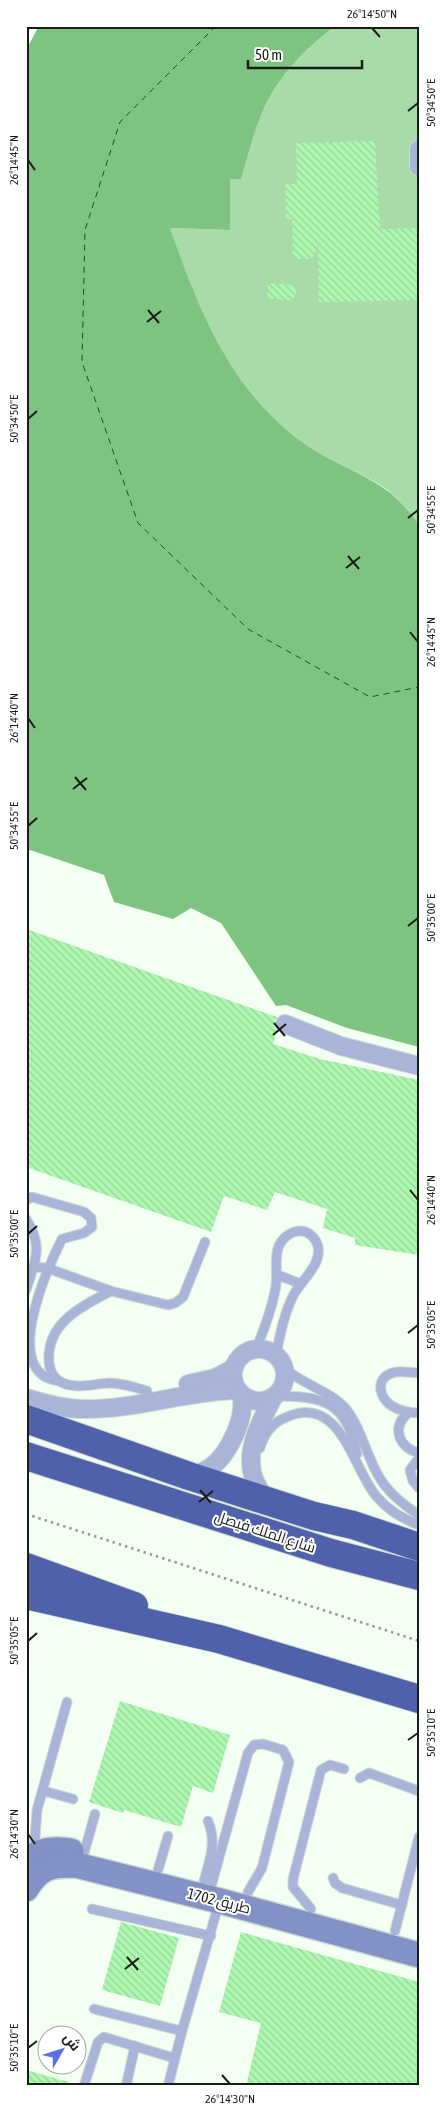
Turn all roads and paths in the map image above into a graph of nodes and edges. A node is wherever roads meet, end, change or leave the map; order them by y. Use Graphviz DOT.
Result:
graph roads {
  1 [pos="419,149"];
  2 [pos="419,165"];
  3 [pos="285,1024"];
  4 [pos="419,1066"];
  5 [pos="26,1200"];
  6 [pos="26,1219"];
  7 [pos="205,1242"];
  8 [pos="33,1267"];
  9 [pos="47,1268"];
  10 [pos="278,1276"];
  11 [pos="301,1284"];
  12 [pos="26,1290"];
  13 [pos="110,1291"];
  14 [pos="256,1349"];
  15 [pos="281,1362"];
  16 [pos="234,1368"];
  17 [pos="419,1373"];
  18 [pos="59,1381"];
  19 [pos="26,1388"];
  20 [pos="147,1391"];
  21 [pos="240,1392"];
  22 [pos="274,1397"];
  23 [pos="26,1398"];
  24 [pos="409,1412"];
  25 [pos="419,1413"];
  26 [pos="345,1414"];
  27 [pos="26,1419"];
  28 [pos="256,1451"];
  29 [pos="419,1453"];
  30 [pos="26,1456"];
  31 [pos="419,1458"];
  32 [pos="359,1465"];
  33 [pos="189,1476"];
  34 [pos="419,1488"];
  35 [pos="270,1502"];
  36 [pos="26,1514"];
  37 [pos="419,1515"];
  38 [pos="314,1516"];
  39 [pos="419,1525"];
  40 [pos="419,1547"];
  41 [pos="26,1567"];
  42 [pos="419,1576"];
  43 [pos="26,1596"];
  44 [pos="219,1639"];
  45 [pos="419,1641"];
  46 [pos="419,1699"];
  47 [pos="67,1702"];
  48 [pos="344,1770"];
  49 [pos="360,1778"];
  50 [pos="419,1791"];
  51 [pos="44,1792"];
  52 [pos="72,1799"];
  53 [pos="95,1814"];
  54 [pos="208,1821"];
  55 [pos="168,1836"];
  56 [pos="419,1837"];
  57 [pos="213,1838"];
  58 [pos="224,1840"];
  59 [pos="84,1853"];
  60 [pos="30,1857"];
  61 [pos="158,1870"];
  62 [pos="333,1878"];
  63 [pos="26,1889"];
  64 [pos="221,1889"];
  65 [pos="402,1905"];
  66 [pos="92,1909"];
  67 [pos="311,1909"];
  68 [pos="395,1931"];
  69 [pos="211,1936"];
  70 [pos="419,1940"];
  71 [pos="419,1955"];
  72 [pos="94,2009"];
  73 [pos="182,2030"];
  74 [pos="135,2046"];
  75 [pos="174,2058"];
  76 [pos="84,2086"];
  77 [pos="126,2086"];
  78 [pos="168,2086"];
  1 -- 2 [label="street"];
  3 -- 4 [label="street"];
  5 -- 9 [label="lane"];
  6 -- 8 [label="lane"];
  7 -- 13 [label="lane"];
  8 -- 9 [label="lane"];
  8 -- 12 [label="lane"];
  9 -- 13 [label="lane"];
  9 -- 18 [label="lane"];
  10 -- 11 [label="lane"];
  10 -- 11 [label="lane"];
  10 -- 14 [label="lane"];
  11 -- 15 [label="lane"];
  13 -- 18 [label="lane"];
  14 -- 15 [label="street"];
  14 -- 16 [label="street"];
  15 -- 22 [label="street"];
  15 -- 26 [label="lane"];
  16 -- 20 [label="street"];
  16 -- 21 [label="street"];
  17 -- 24 [label="lane"];
  18 -- 20 [label="lane"];
  19 -- 20 [label="street"];
  21 -- 22 [label="street"];
  21 -- 23 [label="street"];
  21 -- 33 [label="street"];
  22 -- 26 [label="lane"];
  22 -- 28 [label="street"];
  24 -- 25 [label="lane"];
  24 -- 29 [label="lane"];
  26 -- 32 [label="lane"];
  26 -- 37 [label="lane"];
  27 -- 33 [label="highway"];
  28 -- 32 [label="lane"];
  28 -- 35 [label="street"];
  28 -- 38 [label="lane"];
  30 -- 42 [label="highway, شارع الملك فيصل"];
  31 -- 34 [label="lane"];
  32 -- 39 [label="lane"];
  33 -- 35 [label="highway"];
  35 -- 38 [label="highway"];
  36 -- 45 [label="path"];
  38 -- 40 [label="highway"];
  41 -- 44 [label="highway"];
  43 -- 44 [label="highway"];
  44 -- 46 [label="highway"];
  47 -- 51 [label="lane"];
  48 -- 67 [label="lane"];
  49 -- 50 [label="lane"];
  51 -- 52 [label="lane"];
  51 -- 60 [label="lane"];
  53 -- 59 [label="lane"];
  54 -- 57 [label="lane"];
  55 -- 61 [label="lane"];
  56 -- 65 [label="lane"];
  57 -- 58 [label="lane"];
  57 -- 64 [label="lane"];
  58 -- 64 [label="lane"];
  58 -- 64 [label="lane"];
  59 -- 60 [label="street, طريق 1702"];
  59 -- 61 [label="street, طريق 1702"];
  61 -- 64 [label="street, طريق 1702"];
  62 -- 65 [label="lane"];
  63 -- 64 [label="street, طريق 1702"];
  64 -- 67 [label="street, طريق 1702"];
  64 -- 69 [label="lane"];
  64 -- 71 [label="street, طريق 1702"];
  65 -- 68 [label="lane"];
  66 -- 69 [label="lane"];
  67 -- 68 [label="street, طريق 1702"];
  68 -- 70 [label="street, طريق 1702"];
  69 -- 73 [label="lane"];
  72 -- 73 [label="lane"];
  73 -- 75 [label="lane"];
  74 -- 75 [label="lane"];
  74 -- 76 [label="lane"];
  74 -- 77 [label="lane"];
  75 -- 78 [label="lane"];
}
